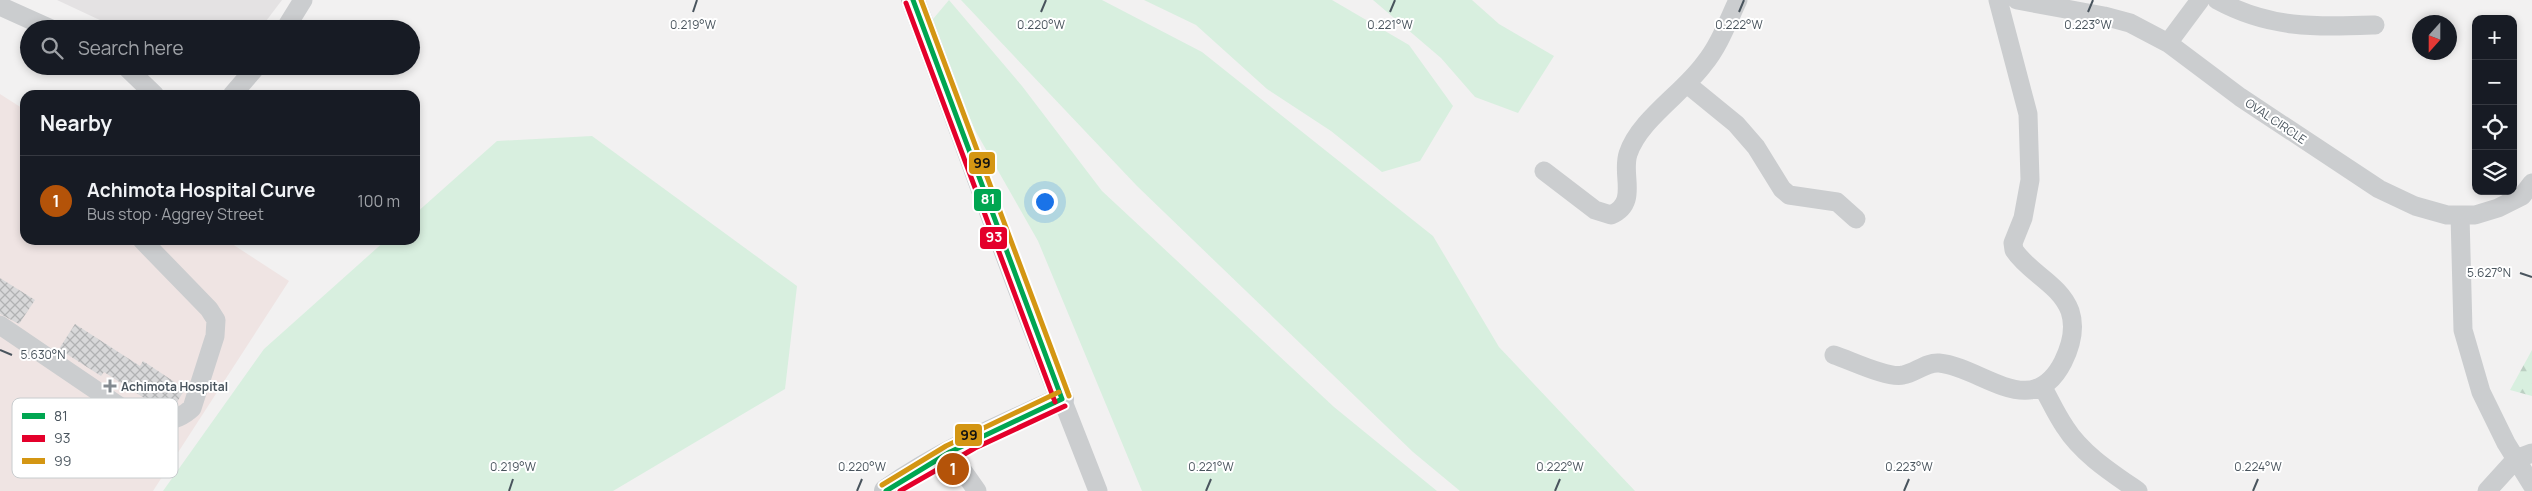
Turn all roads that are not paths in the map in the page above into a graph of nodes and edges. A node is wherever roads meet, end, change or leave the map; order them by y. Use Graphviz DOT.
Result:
graph roads {
  1 [pos="303,0"];
  2 [pos="913,0"];
  3 [pos="1738,0"];
  4 [pos="1998,0"];
  5 [pos="2016,0"];
  6 [pos="2200,0"];
  7 [pos="2216,0"];
  8 [pos="0,6"];
  9 [pos="31,20"];
  10 [pos="291,20"];
  11 [pos="2375,26"];
  12 [pos="2168,43"];
  13 [pos="134,75"];
  14 [pos="249,75"];
  15 [pos="1686,84"];
  16 [pos="150,90"];
  17 [pos="236,90"];
  18 [pos="1544,171"];
  19 [pos="2532,184"];
  20 [pos="2460,215"];
  21 [pos="1856,219"];
  22 [pos="147,245"];
  23 [pos="0,325"];
  24 [pos="1834,355"];
  25 [pos="2042,386"];
  26 [pos="107,398"];
  27 [pos="1062,399"];
  28 [pos="178,418"];
  29 [pos="951,454"];
  30 [pos="2524,456"];
  31 [pos="2532,485"];
  32 [pos="886,491"];
  33 [pos="977,491"];
  34 [pos="1098,491"];
  35 [pos="2138,491"];
  36 [pos="2487,491"];
  1 -- 10 [label="street"];
  2 -- 27 [label="main road"];
  3 -- 15 [label="street"];
  4 -- 25 [label="street"];
  5 -- 12 [label="street, OVAL CIRCLE"];
  6 -- 12 [label="street"];
  7 -- 11 [label="street"];
  8 -- 9 [label="street"];
  12 -- 20 [label="street, OVAL CIRCLE"];
  13 -- 16 [label="street"];
  14 -- 17 [label="street"];
  15 -- 18 [label="street"];
  15 -- 21 [label="street"];
  19 -- 20 [label="street, OVAL CIRCLE"];
  20 -- 30 [label="street"];
  22 -- 28 [label="street"];
  23 -- 26 [label="street"];
  24 -- 25 [label="street"];
  25 -- 35 [label="street"];
  27 -- 29 [label="main road"];
  27 -- 34 [label="street"];
  29 -- 32 [label="main road"];
  29 -- 33 [label="street"];
  30 -- 31 [label="street"];
  30 -- 36 [label="street"];
}
